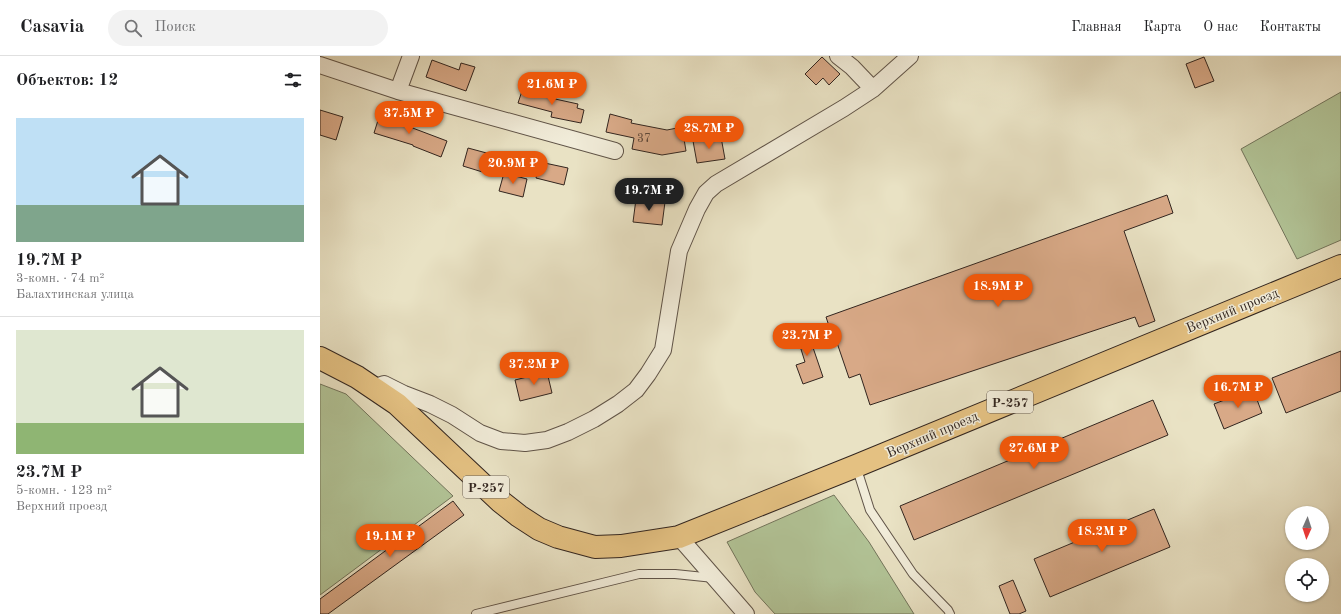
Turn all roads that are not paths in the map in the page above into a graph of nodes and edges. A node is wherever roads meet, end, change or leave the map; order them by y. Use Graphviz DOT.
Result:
graph roads {
  1 [pos="411,56"];
  2 [pos="838,56"];
  3 [pos="910,56"];
  4 [pos="320,65"];
  5 [pos="873,88"];
  6 [pos="398,91"];
  7 [pos="615,151"];
  8 [pos="1341,266"];
  9 [pos="320,358"];
  10 [pos="374,388"];
  11 [pos="856,466"];
  12 [pos="679,537"];
  13 [pos="715,578"];
  14 [pos="476,614"];
  15 [pos="746,614"];
  16 [pos="950,614"];
  1 -- 6 [label="street"];
  2 -- 5 [label="street"];
  3 -- 5 [label="street"];
  4 -- 6 [label="street"];
  5 -- 10 [label="street"];
  6 -- 7 [label="street"];
  8 -- 11 [label="highway, Верхний проезд / Р-257"];
  9 -- 10 [label="highway, Р-257"];
  10 -- 12 [label="highway, Р-257"];
  11 -- 12 [label="highway, Верхний проезд / Р-257"];
  11 -- 16 [label="lane"];
  12 -- 13 [label="street"];
  13 -- 14 [label="lane"];
  13 -- 15 [label="street"];
}
